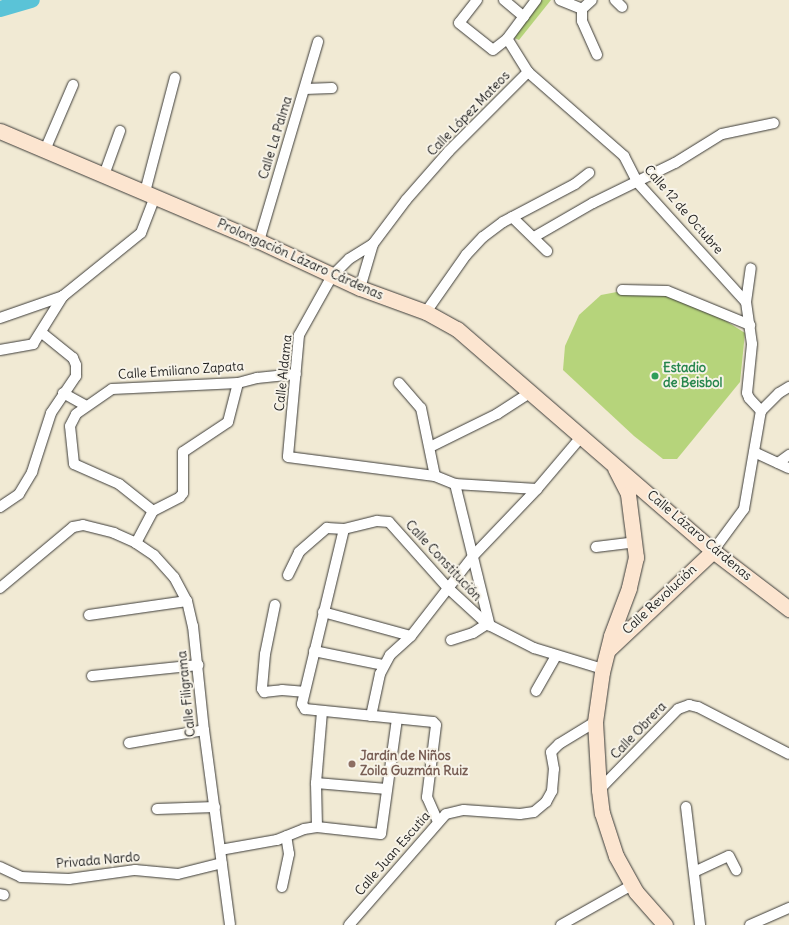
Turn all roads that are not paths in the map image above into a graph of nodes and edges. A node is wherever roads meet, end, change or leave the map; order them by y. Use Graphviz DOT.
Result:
graph roads {
  1 [pos="477,0"];
  2 [pos="504,0"];
  3 [pos="536,0"];
  4 [pos="560,0"];
  5 [pos="592,0"];
  6 [pos="582,9"];
  7 [pos="524,17"];
  8 [pos="507,39"];
  9 [pos="318,42"];
  10 [pos="597,55"];
  11 [pos="528,72"];
  12 [pos="175,78"];
  13 [pos="74,85"];
  14 [pos="332,88"];
  15 [pos="305,89"];
  16 [pos="774,123"];
  17 [pos="0,131"];
  18 [pos="120,132"];
  19 [pos="45,150"];
  20 [pos="589,173"];
  21 [pos="104,175"];
  22 [pos="638,182"];
  23 [pos="150,194"];
  24 [pos="512,217"];
  25 [pos="534,237"];
  26 [pos="259,241"];
  27 [pos="373,244"];
  28 [pos="547,251"];
  29 [pos="751,268"];
  30 [pos="332,276"];
  31 [pos="360,288"];
  32 [pos="622,290"];
  33 [pos="63,296"];
  34 [pos="746,302"];
  35 [pos="426,312"];
  36 [pos="0,318"];
  37 [pos="750,325"];
  38 [pos="42,334"];
  39 [pos="0,350"];
  40 [pos="296,374"];
  41 [pos="238,383"];
  42 [pos="399,383"];
  43 [pos="789,387"];
  44 [pos="531,392"];
  45 [pos="64,393"];
  46 [pos="86,406"];
  47 [pos="761,411"];
  48 [pos="582,436"];
  49 [pos="430,447"];
  50 [pos="754,452"];
  51 [pos="789,455"];
  52 [pos="611,460"];
  53 [pos="778,463"];
  54 [pos="789,468"];
  55 [pos="435,476"];
  56 [pos="455,484"];
  57 [pos="537,489"];
  58 [pos="0,507"];
  59 [pos="153,511"];
  60 [pos="344,529"];
  61 [pos="635,542"];
  62 [pos="136,543"];
  63 [pos="596,546"];
  64 [pos="713,551"];
  65 [pos="473,556"];
  66 [pos="288,575"];
  67 [pos="0,588"];
  68 [pos="448,588"];
  69 [pos="188,601"];
  70 [pos="275,606"];
  71 [pos="789,609"];
  72 [pos="322,612"];
  73 [pos="89,615"];
  74 [pos="488,625"];
  75 [pos="411,636"];
  76 [pos="451,640"];
  77 [pos="608,650"];
  78 [pos="314,651"];
  79 [pos="556,656"];
  80 [pos="198,665"];
  81 [pos="383,665"];
  82 [pos="603,669"];
  83 [pos="92,676"];
  84 [pos="536,690"];
  85 [pos="303,692"];
  86 [pos="322,711"];
  87 [pos="371,716"];
  88 [pos="397,719"];
  89 [pos="595,722"];
  90 [pos="204,730"];
  91 [pos="129,744"];
  92 [pos="789,754"];
  93 [pos="316,783"];
  94 [pos="388,789"];
  95 [pos="599,790"];
  96 [pos="215,807"];
  97 [pos="686,807"];
  98 [pos="157,809"];
  99 [pos="438,822"];
  100 [pos="317,827"];
  101 [pos="286,836"];
  102 [pos="220,850"];
  103 [pos="222,863"];
  104 [pos="0,867"];
  105 [pos="736,870"];
  106 [pos="694,872"];
  107 [pos="632,885"];
  108 [pos="282,887"];
  109 [pos="789,908"];
  110 [pos="230,924"];
  111 [pos="349,925"];
  112 [pos="562,925"];
  113 [pos="664,925"];
  114 [pos="700,925"];
  115 [pos="750,925"];
  1 -- 8 [label="street"];
  2 -- 7 [label="street"];
  3 -- 7 [label="street"];
  4 -- 6 [label="street"];
  5 -- 6 [label="street"];
  6 -- 10 [label="street"];
  7 -- 8 [label="street"];
  8 -- 11 [label="street, Calle López Mateos"];
  9 -- 15 [label="street, Calle La Palma"];
  11 -- 22 [label="street, Calle 12 de Octubre"];
  11 -- 27 [label="street, Calle López Mateos"];
  12 -- 23 [label="street"];
  13 -- 19 [label="street"];
  14 -- 15 [label="street"];
  15 -- 26 [label="street, Calle La Palma"];
  16 -- 22 [label="street"];
  17 -- 19 [label="main road, Prolongación Lázaro Cárdenas"];
  18 -- 21 [label="street"];
  19 -- 21 [label="main road, Prolongación Lázaro Cárdenas"];
  20 -- 24 [label="street"];
  21 -- 23 [label="main road, Prolongación Lázaro Cárdenas"];
  22 -- 25 [label="street"];
  22 -- 34 [label="street, Calle 12 de Octubre"];
  23 -- 26 [label="main road, Prolongación Lázaro Cárdenas"];
  23 -- 33 [label="street"];
  24 -- 25 [label="street"];
  24 -- 35 [label="street"];
  25 -- 28 [label="street"];
  26 -- 30 [label="main road, Prolongación Lázaro Cárdenas"];
  27 -- 30 [label="street, Calle López Mateos"];
  27 -- 31 [label="street, Calle López Mateos"];
  29 -- 34 [label="street"];
  30 -- 31 [label="main road, Prolongación Lázaro Cárdenas"];
  30 -- 40 [label="street, Calle Aldama"];
  31 -- 35 [label="main road, Prolongación Lázaro Cárdenas"];
  32 -- 37 [label="street"];
  33 -- 36 [label="street"];
  33 -- 38 [label="street"];
  34 -- 37 [label="street"];
  35 -- 44 [label="main road, Prolongación Lázaro Cárdenas"];
  37 -- 47 [label="street"];
  38 -- 39 [label="street"];
  38 -- 45 [label="street"];
  40 -- 41 [label="street, Calle Emiliano Zapata"];
  40 -- 55 [label="street, Calle Aldama"];
  41 -- 46 [label="street, Calle Emiliano Zapata"];
  41 -- 59 [label="street"];
  42 -- 49 [label="street"];
  43 -- 47 [label="street"];
  44 -- 48 [label="main road, Prolongación Lázaro Cárdenas"];
  44 -- 49 [label="street"];
  45 -- 46 [label="street"];
  45 -- 58 [label="street"];
  46 -- 59 [label="street, Calle Emiliano Zapata"];
  47 -- 50 [label="street"];
  48 -- 52 [label="main road, Prolongación Lázaro Cárdenas"];
  48 -- 57 [label="street"];
  49 -- 55 [label="street"];
  50 -- 53 [label="street"];
  50 -- 64 [label="street"];
  51 -- 53 [label="street"];
  52 -- 61 [label="main road, Calle Revolución"];
  52 -- 64 [label="main road, Calle Lázaro Cárdenas"];
  53 -- 54 [label="street"];
  55 -- 56 [label="street"];
  56 -- 57 [label="street"];
  56 -- 65 [label="street"];
  57 -- 65 [label="street"];
  59 -- 62 [label="street"];
  60 -- 66 [label="street"];
  60 -- 68 [label="street, Calle Constitución"];
  60 -- 72 [label="street"];
  61 -- 63 [label="street"];
  61 -- 77 [label="main road, Calle Revolución"];
  62 -- 67 [label="street, Calle Filigrama"];
  62 -- 69 [label="street, Calle Filigrama"];
  64 -- 71 [label="main road, Calle Lázaro Cárdenas"];
  64 -- 77 [label="main road, Calle Revolución"];
  65 -- 68 [label="street"];
  65 -- 74 [label="street"];
  68 -- 74 [label="street, Calle Constitución"];
  68 -- 75 [label="street"];
  69 -- 73 [label="street"];
  69 -- 80 [label="street, Calle Filigrama"];
  70 -- 85 [label="street"];
  72 -- 75 [label="street"];
  72 -- 78 [label="street"];
  74 -- 76 [label="street"];
  74 -- 79 [label="street, Calle Constitución"];
  75 -- 81 [label="street"];
  77 -- 82 [label="main road, Calle Revolución"];
  78 -- 81 [label="street"];
  78 -- 85 [label="street"];
  79 -- 82 [label="street, Calle Constitución"];
  79 -- 84 [label="street"];
  80 -- 83 [label="street"];
  80 -- 90 [label="street, Calle Filigrama"];
  81 -- 87 [label="street"];
  82 -- 89 [label="main road, Calle Revolución"];
  85 -- 86 [label="street"];
  86 -- 87 [label="street"];
  86 -- 93 [label="street"];
  87 -- 88 [label="street"];
  88 -- 94 [label="street"];
  88 -- 99 [label="street"];
  89 -- 95 [label="main road, Calle Revolución"];
  89 -- 99 [label="street, Calle Juan Escutia"];
  90 -- 91 [label="street"];
  90 -- 96 [label="street, Calle Filigrama"];
  92 -- 95 [label="street, Calle Obrera"];
  93 -- 94 [label="street"];
  93 -- 100 [label="street"];
  94 -- 100 [label="street"];
  95 -- 107 [label="main road, Calle Revolución"];
  96 -- 98 [label="street"];
  96 -- 102 [label="street, Calle Filigrama"];
  97 -- 106 [label="street"];
  99 -- 111 [label="street, Calle Juan Escutia"];
  100 -- 101 [label="street"];
  101 -- 102 [label="street"];
  101 -- 108 [label="street"];
  102 -- 103 [label="street, Calle Filigrama"];
  103 -- 104 [label="street, Privada Nardo"];
  103 -- 110 [label="street, Calle Filigrama"];
  105 -- 106 [label="street"];
  106 -- 114 [label="street"];
  107 -- 112 [label="street"];
  107 -- 113 [label="main road, Calle Revolución"];
  109 -- 115 [label="street"];
}
